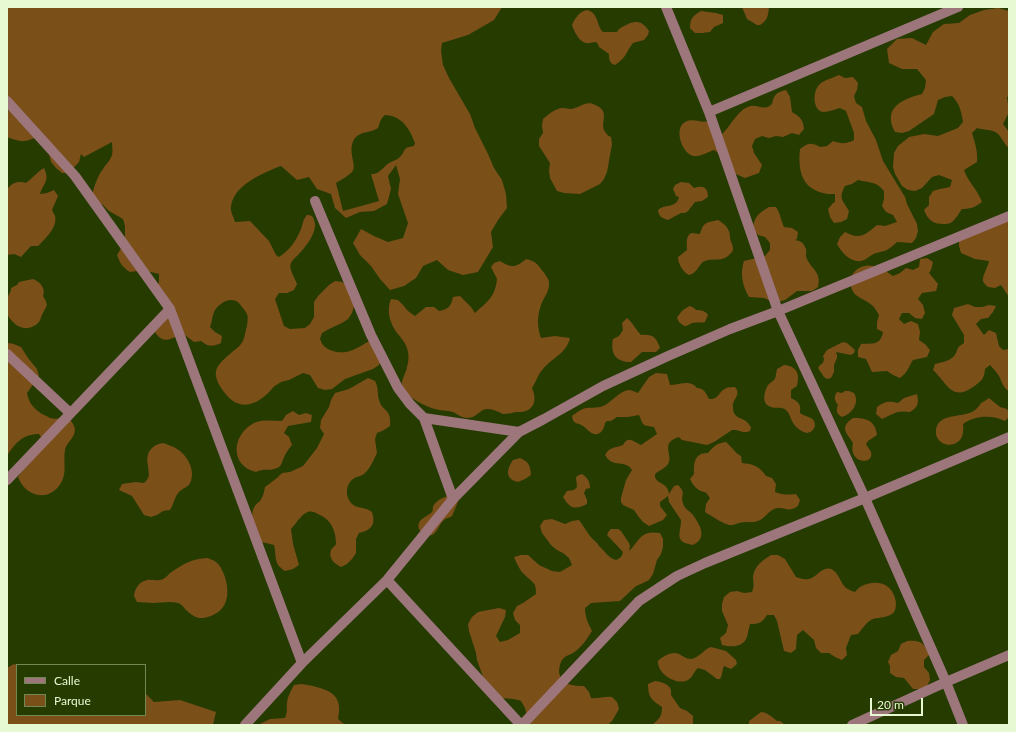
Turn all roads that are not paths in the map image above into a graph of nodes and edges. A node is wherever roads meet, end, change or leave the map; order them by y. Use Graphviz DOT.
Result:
graph roads {
  1 [pos="666,7"];
  2 [pos="958,7"];
  3 [pos="7,100"];
  4 [pos="709,112"];
  5 [pos="315,201"];
  6 [pos="1009,216"];
  7 [pos="170,309"];
  8 [pos="778,311"];
  9 [pos="7,354"];
  10 [pos="70,413"];
  11 [pos="424,418"];
  12 [pos="519,432"];
  13 [pos="1009,437"];
  14 [pos="7,480"];
  15 [pos="865,498"];
  16 [pos="453,499"];
  17 [pos="387,580"];
  18 [pos="1009,655"];
  19 [pos="302,663"];
  20 [pos="946,682"];
  21 [pos="246,725"];
  22 [pos="521,725"];
  23 [pos="852,725"];
  24 [pos="963,725"];
  1 -- 4 [label="street"];
  2 -- 4 [label="street"];
  3 -- 7 [label="street"];
  4 -- 8 [label="street"];
  5 -- 11 [label="street"];
  6 -- 8 [label="street"];
  7 -- 10 [label="street"];
  7 -- 19 [label="street"];
  8 -- 12 [label="street"];
  8 -- 15 [label="street"];
  9 -- 10 [label="street"];
  10 -- 14 [label="street"];
  11 -- 12 [label="street"];
  11 -- 16 [label="street"];
  12 -- 16 [label="street"];
  13 -- 15 [label="street"];
  15 -- 20 [label="street"];
  15 -- 22 [label="street"];
  16 -- 17 [label="street"];
  17 -- 19 [label="street"];
  17 -- 22 [label="street"];
  18 -- 20 [label="street"];
  19 -- 21 [label="street"];
  20 -- 23 [label="street"];
  20 -- 24 [label="street"];
}
